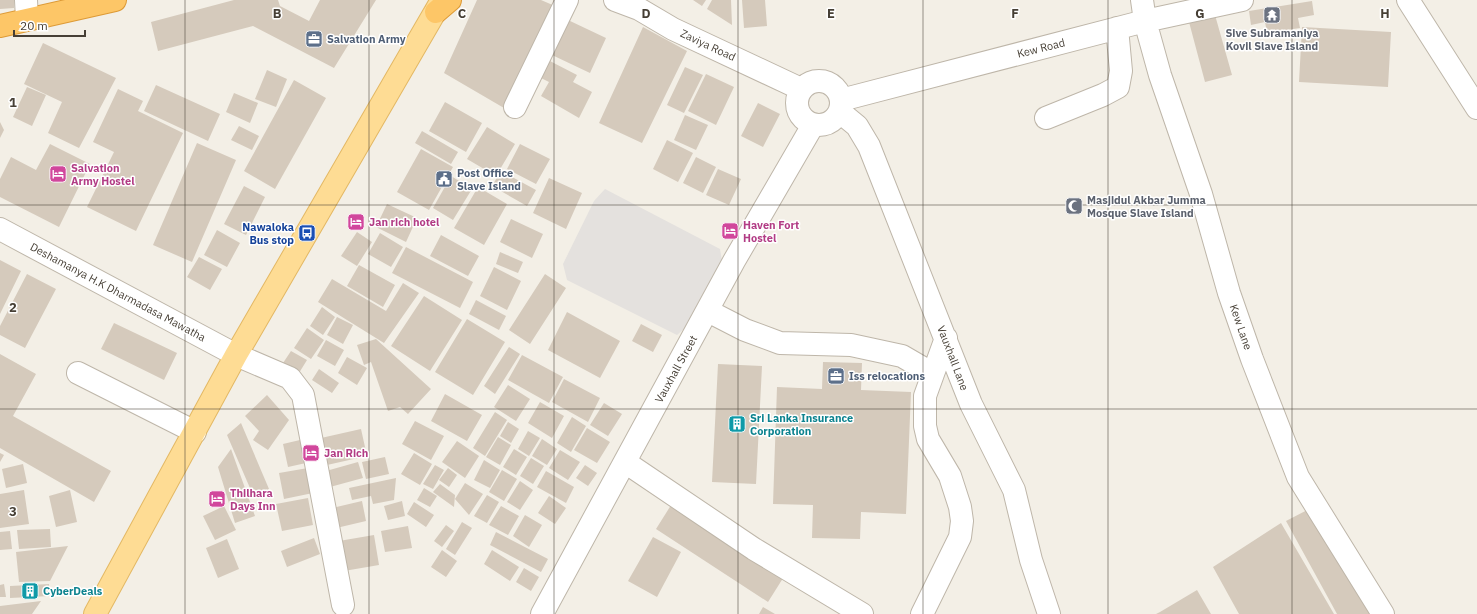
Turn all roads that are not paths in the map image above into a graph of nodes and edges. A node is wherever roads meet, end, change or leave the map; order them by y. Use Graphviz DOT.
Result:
graph roads {
  1 [pos="115,0"];
  2 [pos="567,0"];
  3 [pos="615,0"];
  4 [pos="1242,0"];
  5 [pos="1408,0"];
  6 [pos="443,4"];
  7 [pos="635,5"];
  8 [pos="26,9"];
  9 [pos="1144,10"];
  10 [pos="0,26"];
  11 [pos="1117,28"];
  12 [pos="801,89"];
  13 [pos="515,106"];
  14 [pos="841,106"];
  15 [pos="1477,108"];
  16 [pos="1046,118"];
  17 [pos="813,125"];
  18 [pos="0,229"];
  19 [pos="708,311"];
  20 [pos="946,338"];
  21 [pos="236,355"];
  22 [pos="78,373"];
  23 [pos="933,374"];
  24 [pos="195,432"];
  25 [pos="625,462"];
  26 [pos="343,605"];
  27 [pos="95,614"];
  28 [pos="542,614"];
  29 [pos="862,614"];
  30 [pos="922,614"];
  31 [pos="1049,614"];
  32 [pos="1383,614"];
  1 -- 8 [label="highway"];
  2 -- 13 [label="street"];
  3 -- 7 [label="street, Zaviya Road"];
  4 -- 9 [label="street, Kew Road"];
  5 -- 15 [label="street"];
  6 -- 21 [label="main road"];
  7 -- 12 [label="street, Zaviya Road"];
  8 -- 10 [label="highway"];
  9 -- 11 [label="street, Kew Road"];
  9 -- 32 [label="street, Kew Lane"];
  11 -- 14 [label="street, Kew Road"];
  11 -- 16 [label="street"];
  12 -- 14 [label="street"];
  12 -- 17 [label="street"];
  14 -- 17 [label="street"];
  14 -- 20 [label="street, Vauxhall Lane"];
  17 -- 19 [label="street, Vauxhall Street"];
  18 -- 21 [label="street, Deshamanya H.K Dharmadasa Mawatha"];
  19 -- 23 [label="street"];
  19 -- 25 [label="street, Vauxhall Street"];
  20 -- 23 [label="street"];
  20 -- 31 [label="street, Vauxhall Lane"];
  21 -- 24 [label="main road"];
  21 -- 26 [label="street, Deshamanya H.K Dharmadasa Mawatha"];
  22 -- 24 [label="street"];
  23 -- 30 [label="street"];
  24 -- 27 [label="main road"];
  25 -- 28 [label="street, Vauxhall Street"];
  25 -- 29 [label="street"];
}
